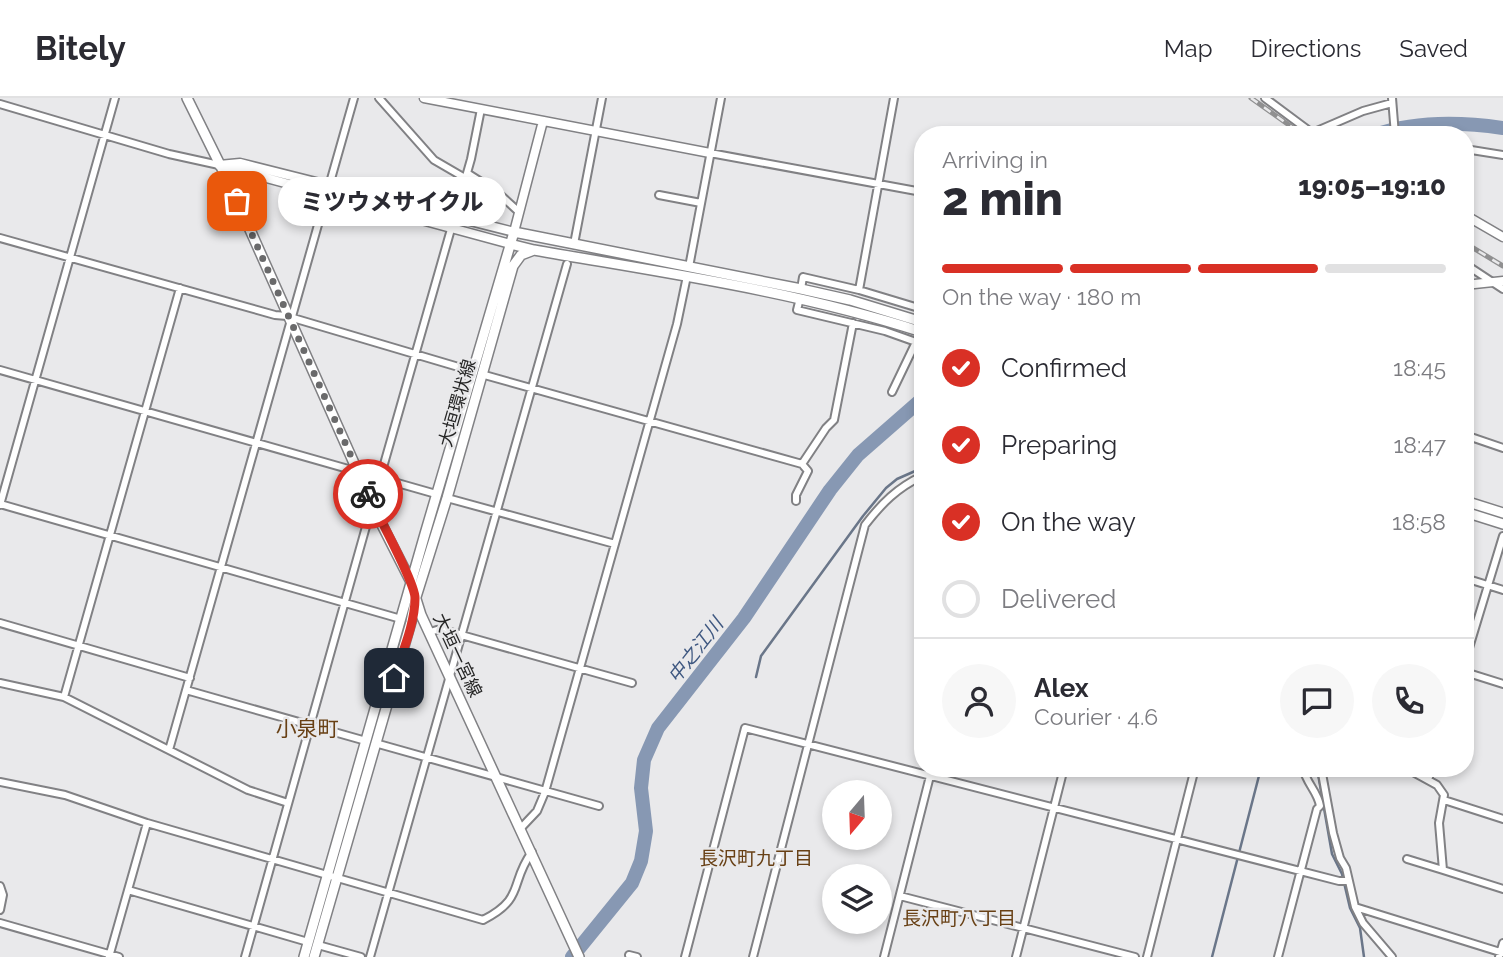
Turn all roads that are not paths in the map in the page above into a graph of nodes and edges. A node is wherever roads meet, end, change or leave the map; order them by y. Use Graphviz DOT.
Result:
graph roads {
  1 [pos="115,98"];
  2 [pos="187,98"];
  3 [pos="354,98"];
  4 [pos="379,98"];
  5 [pos="424,98"];
  6 [pos="602,98"];
  7 [pos="720,98"];
  8 [pos="894,98"];
  9 [pos="1265,98"];
  10 [pos="0,104"];
  11 [pos="1393,104"];
  12 [pos="481,109"];
  13 [pos="543,121"];
  14 [pos="1304,126"];
  15 [pos="1327,126"];
  16 [pos="1394,126"];
  17 [pos="596,131"];
  18 [pos="104,135"];
  19 [pos="1474,150"];
  20 [pos="710,153"];
  21 [pos="1503,155"];
  22 [pos="219,165"];
  23 [pos="466,176"];
  24 [pos="329,184"];
  25 [pos="878,184"];
  26 [pos="914,191"];
  27 [pos="326,195"];
  28 [pos="659,195"];
  29 [pos="701,202"];
  30 [pos="519,212"];
  31 [pos="454,216"];
  32 [pos="1474,220"];
  33 [pos="451,228"];
  34 [pos="514,232"];
  35 [pos="1503,237"];
  36 [pos="0,238"];
  37 [pos="510,244"];
  38 [pos="574,244"];
  39 [pos="534,250"];
  40 [pos="70,257"];
  41 [pos="567,264"];
  42 [pos="513,266"];
  43 [pos="1474,269"];
  44 [pos="688,272"];
  45 [pos="1501,284"];
  46 [pos="1474,285"];
  47 [pos="180,288"];
  48 [pos="859,289"];
  49 [pos="801,293"];
  50 [pos="914,306"];
  51 [pos="886,315"];
  52 [pos="290,319"];
  53 [pos="914,320"];
  54 [pos="853,323"];
  55 [pos="914,328"];
  56 [pos="914,341"];
  57 [pos="914,346"];
  58 [pos="416,354"];
  59 [pos="0,370"];
  60 [pos="477,372"];
  61 [pos="35,380"];
  62 [pos="533,388"];
  63 [pos="892,392"];
  64 [pos="146,411"];
  65 [pos="650,421"];
  66 [pos="1474,438"];
  67 [pos="256,443"];
  68 [pos="1503,448"];
  69 [pos="802,464"];
  70 [pos="357,471"];
  71 [pos="380,478"];
  72 [pos="914,480"];
  73 [pos="436,494"];
  74 [pos="447,498"];
  75 [pos="796,501"];
  76 [pos="0,504"];
  77 [pos="1474,504"];
  78 [pos="498,512"];
  79 [pos="376,513"];
  80 [pos="1503,513"];
  81 [pos="1474,515"];
  82 [pos="1503,524"];
  83 [pos="111,535"];
  84 [pos="1503,536"];
  85 [pos="615,544"];
  86 [pos="222,567"];
  87 [pos="411,581"];
  88 [pos="1474,581"];
  89 [pos="1489,585"];
  90 [pos="1503,590"];
  91 [pos="415,597"];
  92 [pos="346,602"];
  93 [pos="401,619"];
  94 [pos="0,623"];
  95 [pos="430,632"];
  96 [pos="1474,632"];
  97 [pos="463,635"];
  98 [pos="79,645"];
  99 [pos="581,668"];
  100 [pos="1474,675"];
  101 [pos="450,676"];
  102 [pos="190,678"];
  103 [pos="0,683"];
  104 [pos="632,683"];
  105 [pos="1503,684"];
  106 [pos="187,690"];
  107 [pos="64,697"];
  108 [pos="311,724"];
  109 [pos="370,742"];
  110 [pos="807,744"];
  111 [pos="169,750"];
  112 [pos="427,757"];
  113 [pos="914,772"];
  114 [pos="930,777"];
  115 [pos="934,777"];
  116 [pos="1062,777"];
  117 [pos="1193,777"];
  118 [pos="1306,777"];
  119 [pos="1323,777"];
  120 [pos="1422,777"];
  121 [pos="1429,777"];
  122 [pos="498,779"];
  123 [pos="1428,780"];
  124 [pos="0,782"];
  125 [pos="545,792"];
  126 [pos="1444,800"];
  127 [pos="288,803"];
  128 [pos="599,806"];
  129 [pos="1053,808"];
  130 [pos="1503,819"];
  131 [pos="147,824"];
  132 [pos="520,829"];
  133 [pos="1177,840"];
  134 [pos="532,852"];
  135 [pos="1407,859"];
  136 [pos="272,860"];
  137 [pos="1443,870"];
  138 [pos="1301,871"];
  139 [pos="332,877"];
  140 [pos="1346,882"];
  141 [pos="0,886"];
  142 [pos="1503,889"];
  143 [pos="128,890"];
  144 [pos="389,893"];
  145 [pos="900,896"];
  146 [pos="1355,907"];
  147 [pos="0,910"];
  148 [pos="0,923"];
  149 [pos="254,926"];
  150 [pos="1023,928"];
  151 [pos="313,943"];
  152 [pos="1503,943"];
  153 [pos="1501,954"];
  154 [pos="629,955"];
  155 [pos="109,956"];
  156 [pos="120,957"];
  157 [pos="245,957"];
  158 [pos="304,957"];
  159 [pos="314,957"];
  160 [pos="361,957"];
  161 [pos="370,957"];
  162 [pos="579,957"];
  163 [pos="637,957"];
  164 [pos="685,957"];
  165 [pos="753,957"];
  166 [pos="884,957"];
  167 [pos="1016,957"];
  168 [pos="1135,957"];
  169 [pos="1147,957"];
  170 [pos="1278,957"];
  171 [pos="1392,957"];
  1 -- 18 [label="street"];
  2 -- 22 [label="main road, 大垣一宮線"];
  3 -- 24 [label="street"];
  4 -- 23 [label="street"];
  5 -- 12 [label="street"];
  6 -- 17 [label="street"];
  7 -- 20 [label="street"];
  8 -- 25 [label="street"];
  9 -- 14 [label="street"];
  10 -- 18 [label="street"];
  11 -- 15 [label="street"];
  11 -- 16 [label="street"];
  12 -- 13 [label="street"];
  12 -- 23 [label="street"];
  13 -- 17 [label="street"];
  13 -- 30 [label="street"];
  17 -- 20 [label="street"];
  17 -- 38 [label="street"];
  18 -- 22 [label="street"];
  18 -- 40 [label="street"];
  19 -- 21 [label="street"];
  20 -- 25 [label="street"];
  20 -- 29 [label="street"];
  22 -- 24 [label="street"];
  22 -- 27 [label="street"];
  22 -- 52 [label="main road, 大垣一宮線"];
  23 -- 30 [label="street"];
  23 -- 31 [label="street"];
  24 -- 27 [label="street"];
  24 -- 31 [label="street"];
  25 -- 26 [label="street"];
  25 -- 48 [label="street"];
  27 -- 33 [label="street"];
  27 -- 52 [label="street"];
  28 -- 29 [label="street"];
  29 -- 44 [label="street"];
  30 -- 34 [label="street"];
  31 -- 33 [label="street"];
  31 -- 34 [label="street"];
  32 -- 35 [label="street"];
  33 -- 37 [label="street"];
  33 -- 58 [label="street"];
  34 -- 37 [label="main road, 大垣環状線"];
  34 -- 38 [label="main road"];
  36 -- 40 [label="street"];
  37 -- 39 [label="main road"];
  37 -- 42 [label="main road"];
  37 -- 60 [label="main road, 大垣環状線"];
  38 -- 44 [label="main road"];
  39 -- 42 [label="main road"];
  39 -- 44 [label="main road"];
  40 -- 47 [label="street"];
  40 -- 61 [label="street"];
  41 -- 62 [label="street"];
  42 -- 60 [label="main road, 大垣環状線"];
  43 -- 45 [label="street"];
  44 -- 49 [label="main road"];
  44 -- 65 [label="street"];
  45 -- 46 [label="street"];
  47 -- 52 [label="street"];
  47 -- 64 [label="street"];
  48 -- 49 [label="street"];
  48 -- 50 [label="street"];
  49 -- 51 [label="main road"];
  49 -- 54 [label="street"];
  51 -- 53 [label="main road"];
  51 -- 55 [label="main road"];
  52 -- 58 [label="street"];
  52 -- 67 [label="street"];
  52 -- 70 [label="main road, 大垣一宮線"];
  54 -- 56 [label="street"];
  54 -- 69 [label="street"];
  57 -- 63 [label="street"];
  58 -- 60 [label="street"];
  58 -- 71 [label="street"];
  59 -- 61 [label="street"];
  60 -- 62 [label="street"];
  60 -- 73 [label="main road, 大垣環状線"];
  60 -- 74 [label="main road, 大垣環状線"];
  61 -- 64 [label="street"];
  61 -- 76 [label="street"];
  62 -- 65 [label="street"];
  62 -- 78 [label="street"];
  64 -- 67 [label="street"];
  64 -- 83 [label="street"];
  65 -- 69 [label="street"];
  65 -- 85 [label="street"];
  66 -- 68 [label="street"];
  67 -- 70 [label="street"];
  67 -- 86 [label="street"];
  69 -- 75 [label="street"];
  70 -- 71 [label="street"];
  70 -- 79 [label="main road, 大垣一宮線"];
  71 -- 73 [label="street"];
  72 -- 110 [label="street"];
  73 -- 87 [label="main road, 大垣環状線"];
  74 -- 78 [label="street"];
  74 -- 91 [label="main road, 大垣環状線"];
  76 -- 83 [label="street"];
  77 -- 80 [label="main road"];
  78 -- 85 [label="street"];
  78 -- 97 [label="street"];
  79 -- 87 [label="main road, 大垣一宮線"];
  79 -- 92 [label="street"];
  81 -- 82 [label="main road"];
  83 -- 86 [label="street"];
  83 -- 98 [label="street"];
  84 -- 89 [label="street"];
  85 -- 99 [label="street"];
  86 -- 92 [label="street"];
  86 -- 102 [label="street"];
  87 -- 91 [label="main road, 大垣一宮線"];
  87 -- 93 [label="main road, 大垣環状線"];
  88 -- 89 [label="street"];
  89 -- 90 [label="street"];
  89 -- 96 [label="street"];
  91 -- 95 [label="main road, 大垣一宮線"];
  91 -- 109 [label="main road, 大垣環状線"];
  92 -- 93 [label="street"];
  92 -- 108 [label="street"];
  93 -- 109 [label="main road, 大垣環状線"];
  94 -- 98 [label="street"];
  95 -- 97 [label="street"];
  95 -- 101 [label="main road, 大垣一宮線"];
  97 -- 99 [label="street"];
  97 -- 101 [label="street"];
  98 -- 102 [label="street"];
  98 -- 107 [label="street"];
  99 -- 104 [label="street"];
  99 -- 125 [label="street"];
  100 -- 105 [label="street"];
  101 -- 112 [label="street"];
  101 -- 122 [label="main road, 大垣一宮線"];
  102 -- 106 [label="street"];
  103 -- 107 [label="street"];
  106 -- 108 [label="street"];
  106 -- 111 [label="street"];
  107 -- 111 [label="street"];
  108 -- 109 [label="street"];
  108 -- 127 [label="street"];
  109 -- 112 [label="street"];
  109 -- 139 [label="main road, 大垣環状線"];
  110 -- 113 [label="street"];
  110 -- 164 [label="street"];
  110 -- 165 [label="street"];
  111 -- 127 [label="street"];
  112 -- 122 [label="street"];
  112 -- 144 [label="street"];
  114 -- 145 [label="street"];
  115 -- 129 [label="street"];
  116 -- 129 [label="street"];
  117 -- 133 [label="street"];
  118 -- 138 [label="street"];
  119 -- 140 [label="street"];
  120 -- 123 [label="street"];
  121 -- 123 [label="street"];
  122 -- 125 [label="street"];
  122 -- 132 [label="main road, 大垣一宮線"];
  123 -- 126 [label="street"];
  124 -- 131 [label="street"];
  125 -- 128 [label="street"];
  125 -- 132 [label="street"];
  126 -- 130 [label="street"];
  126 -- 137 [label="street"];
  127 -- 136 [label="street"];
  129 -- 133 [label="street"];
  129 -- 150 [label="street"];
  131 -- 136 [label="street"];
  131 -- 143 [label="street"];
  132 -- 134 [label="main road, 大垣一宮線"];
  133 -- 138 [label="street"];
  133 -- 169 [label="street"];
  134 -- 144 [label="street"];
  134 -- 162 [label="main road, 大垣一宮線"];
  135 -- 137 [label="street"];
  136 -- 139 [label="street"];
  136 -- 149 [label="street"];
  137 -- 142 [label="street"];
  138 -- 140 [label="street"];
  138 -- 170 [label="street"];
  139 -- 144 [label="street"];
  139 -- 151 [label="main road, 大垣環状線"];
  140 -- 146 [label="street"];
  141 -- 147 [label="street"];
  143 -- 149 [label="street"];
  143 -- 155 [label="street"];
  144 -- 161 [label="street"];
  145 -- 150 [label="street"];
  145 -- 166 [label="street"];
  146 -- 153 [label="street"];
  146 -- 171 [label="street"];
  148 -- 155 [label="street"];
  149 -- 151 [label="street"];
  149 -- 157 [label="street"];
  150 -- 167 [label="street"];
  150 -- 168 [label="street"];
  151 -- 158 [label="main road, 大垣環状線"];
  151 -- 159 [label="main road, 大垣環状線"];
  151 -- 160 [label="street"];
  152 -- 153 [label="street"];
  154 -- 163 [label="street"];
  155 -- 156 [label="street"];
}
